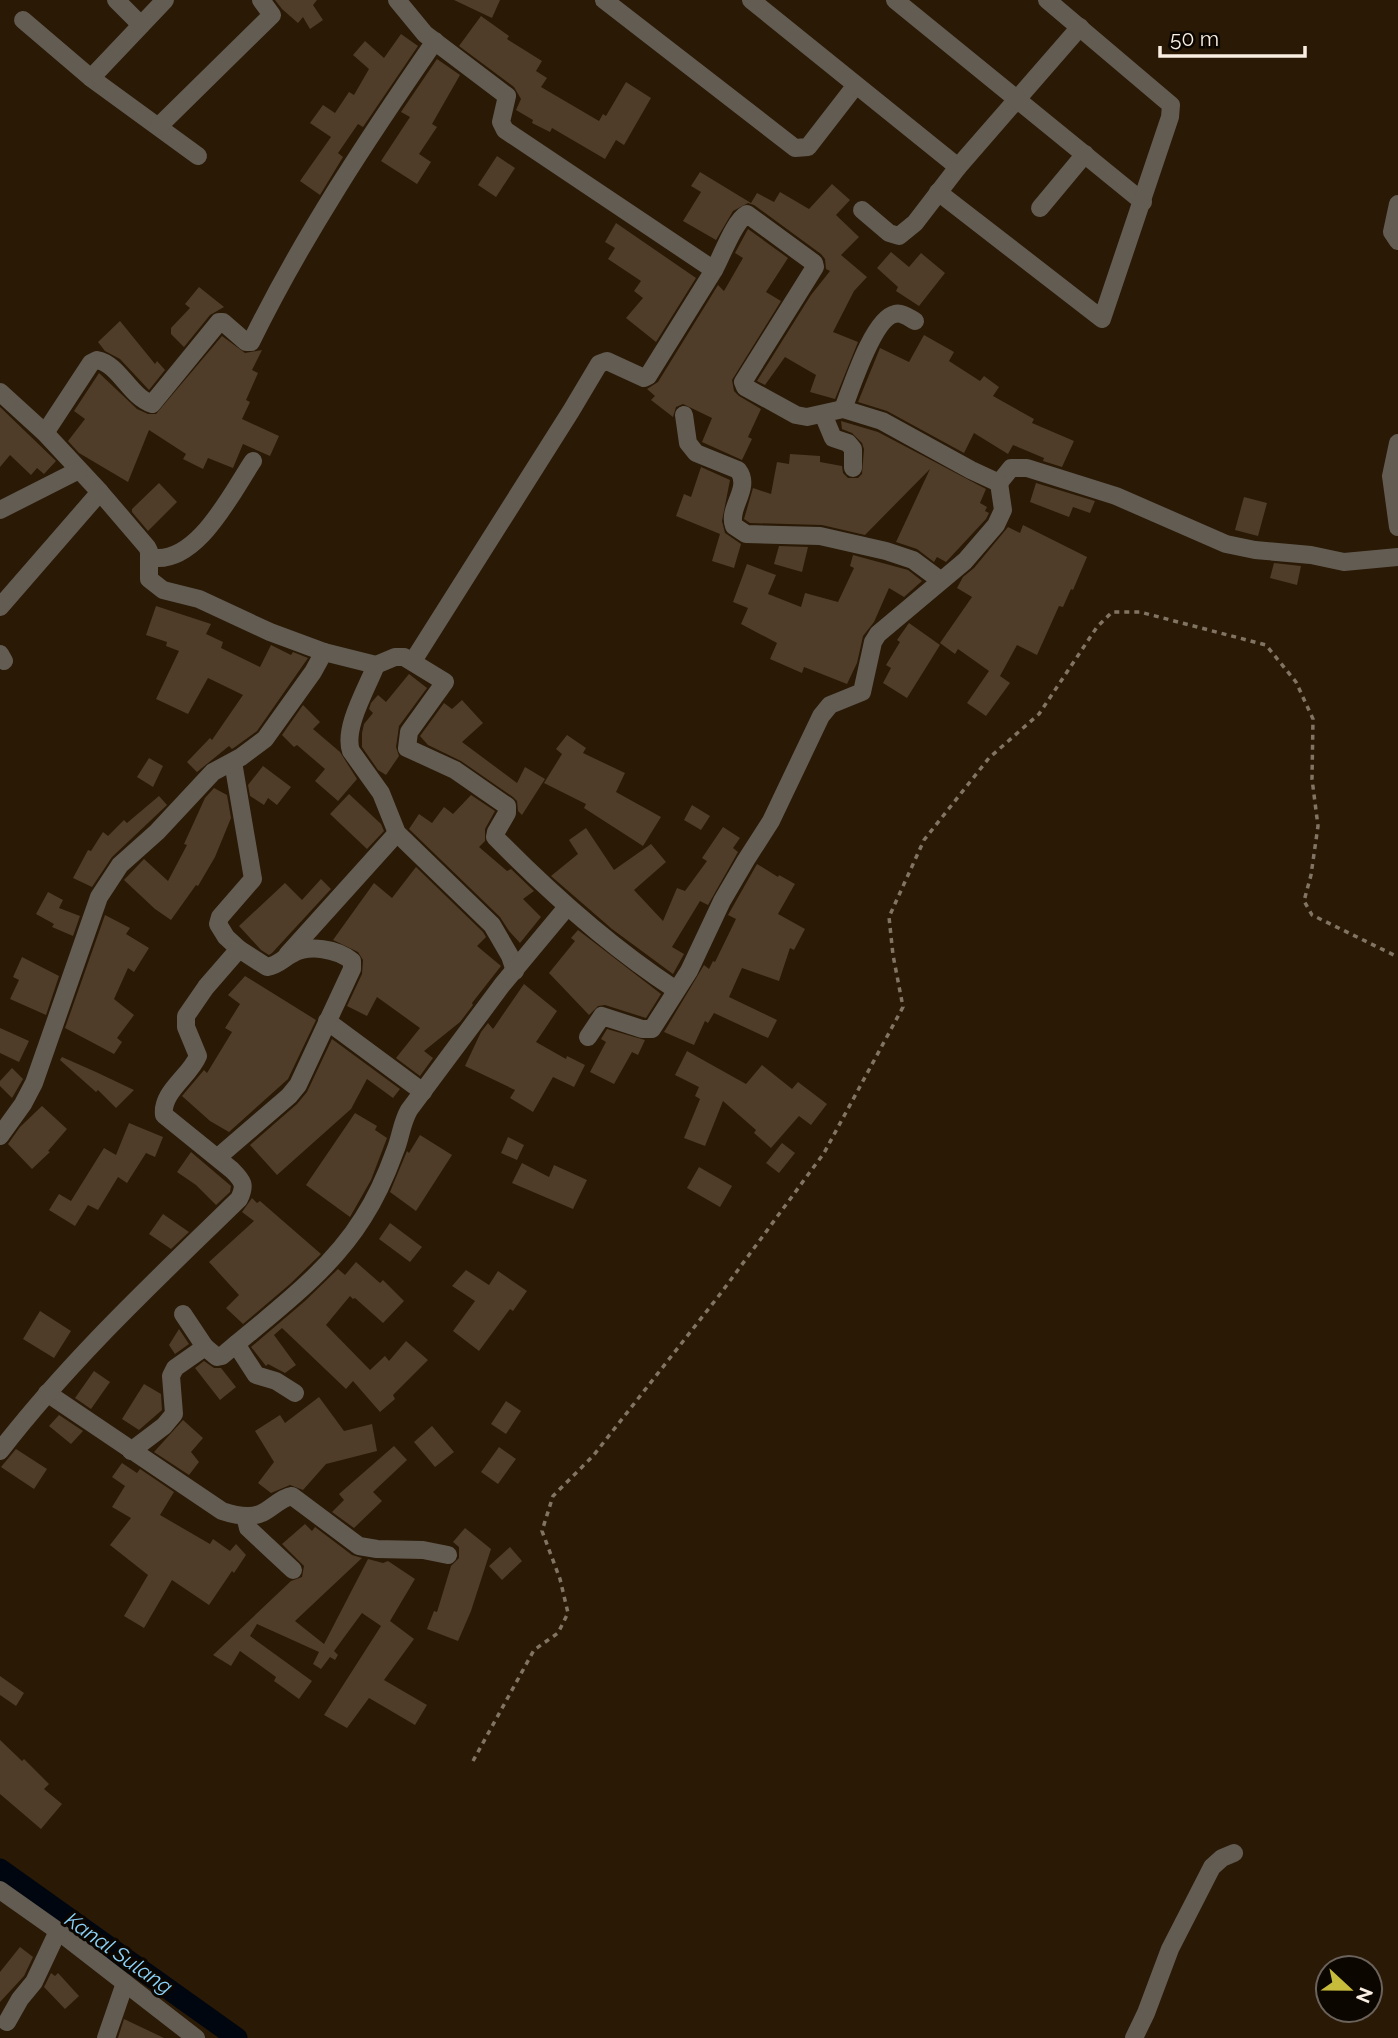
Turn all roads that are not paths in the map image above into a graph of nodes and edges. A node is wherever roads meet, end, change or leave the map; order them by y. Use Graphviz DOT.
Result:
graph roads {
  1 [pos="116,0"];
  2 [pos="165,0"];
  3 [pos="261,0"];
  4 [pos="397,0"];
  5 [pos="604,0"];
  6 [pos="751,0"];
  7 [pos="895,0"];
  8 [pos="1047,0"];
  9 [pos="23,20"];
  10 [pos="141,25"];
  11 [pos="1080,27"];
  12 [pos="435,41"];
  13 [pos="91,78"];
  14 [pos="856,85"];
  15 [pos="1018,99"];
  16 [pos="159,126"];
  17 [pos="1085,154"];
  18 [pos="198,156"];
  19 [pos="958,167"];
  20 [pos="938,192"];
  21 [pos="1143,202"];
  22 [pos="1398,204"];
  23 [pos="1040,208"];
  24 [pos="862,210"];
  25 [pos="1398,241"];
  26 [pos="714,270"];
  27 [pos="915,321"];
  28 [pos="0,392"];
  29 [pos="843,409"];
  30 [pos="823,414"];
  31 [pos="684,415"];
  32 [pos="45,433"];
  33 [pos="1398,443"];
  34 [pos="253,461"];
  35 [pos="853,468"];
  36 [pos="79,470"];
  37 [pos="999,483"];
  38 [pos="100,492"];
  39 [pos="1396,497"];
  40 [pos="0,510"];
  41 [pos="1398,527"];
  42 [pos="149,557"];
  43 [pos="1398,557"];
  44 [pos="940,580"];
  45 [pos="0,607"];
  46 [pos="324,652"];
  47 [pos="414,661"];
  48 [pos="376,665"];
  49 [pos="233,762"];
  50 [pos="397,833"];
  51 [pos="567,907"];
  52 [pos="239,949"];
  53 [pos="286,958"];
  54 [pos="514,971"];
  55 [pos="676,990"];
  56 [pos="327,1021"];
  57 [pos="588,1037"];
  58 [pos="423,1093"];
  59 [pos="0,1136"];
  60 [pos="217,1158"];
  61 [pos="183,1314"];
  62 [pos="236,1344"];
  63 [pos="205,1347"];
  64 [pos="47,1393"];
  65 [pos="295,1393"];
  66 [pos="0,1451"];
  67 [pos="131,1451"];
  68 [pos="245,1516"];
  69 [pos="448,1555"];
  70 [pos="293,1570"];
  71 [pos="1234,1853"];
  72 [pos="0,1890"];
  73 [pos="58,1931"];
  74 [pos="125,1983"];
  75 [pos="7,2022"];
  76 [pos="106,2038"];
  77 [pos="196,2038"];
  78 [pos="1134,2038"];
  1 -- 10 [label="street"];
  2 -- 10 [label="street"];
  3 -- 16 [label="street"];
  4 -- 12 [label="street"];
  5 -- 14 [label="street"];
  6 -- 14 [label="street"];
  7 -- 15 [label="street"];
  8 -- 11 [label="street"];
  9 -- 13 [label="street"];
  10 -- 13 [label="street"];
  11 -- 15 [label="street"];
  11 -- 21 [label="street"];
  12 -- 26 [label="street"];
  12 -- 32 [label="street"];
  13 -- 16 [label="street"];
  14 -- 19 [label="street"];
  15 -- 17 [label="street"];
  15 -- 19 [label="street"];
  16 -- 18 [label="street"];
  17 -- 21 [label="street"];
  17 -- 23 [label="street"];
  19 -- 20 [label="street"];
  20 -- 21 [label="street"];
  20 -- 24 [label="street"];
  22 -- 25 [label="street"];
  26 -- 30 [label="street"];
  26 -- 47 [label="street"];
  27 -- 29 [label="street"];
  28 -- 32 [label="street"];
  29 -- 30 [label="street"];
  29 -- 37 [label="street"];
  30 -- 35 [label="street"];
  31 -- 44 [label="street"];
  32 -- 36 [label="street"];
  33 -- 39 [label="street"];
  34 -- 42 [label="street"];
  36 -- 38 [label="street"];
  36 -- 40 [label="street"];
  37 -- 43 [label="street"];
  37 -- 44 [label="street"];
  38 -- 42 [label="street"];
  38 -- 45 [label="street"];
  39 -- 41 [label="street"];
  42 -- 46 [label="street"];
  44 -- 55 [label="street"];
  46 -- 48 [label="street"];
  46 -- 49 [label="street"];
  47 -- 48 [label="street"];
  47 -- 51 [label="street"];
  48 -- 50 [label="street"];
  49 -- 52 [label="street"];
  49 -- 59 [label="street"];
  50 -- 53 [label="street"];
  50 -- 54 [label="street"];
  51 -- 54 [label="street"];
  51 -- 55 [label="street"];
  52 -- 53 [label="street"];
  52 -- 60 [label="street"];
  53 -- 56 [label="street"];
  54 -- 58 [label="street"];
  55 -- 57 [label="street"];
  56 -- 58 [label="street"];
  56 -- 60 [label="street"];
  58 -- 62 [label="street"];
  60 -- 64 [label="street"];
  61 -- 63 [label="street"];
  62 -- 63 [label="street"];
  62 -- 65 [label="street"];
  63 -- 67 [label="street"];
  64 -- 66 [label="street"];
  64 -- 67 [label="street"];
  67 -- 68 [label="street"];
  68 -- 69 [label="street"];
  68 -- 70 [label="street"];
  71 -- 78 [label="street"];
  72 -- 73 [label="street"];
  73 -- 74 [label="street"];
  73 -- 75 [label="street"];
  74 -- 76 [label="street"];
  74 -- 77 [label="street"];
}
